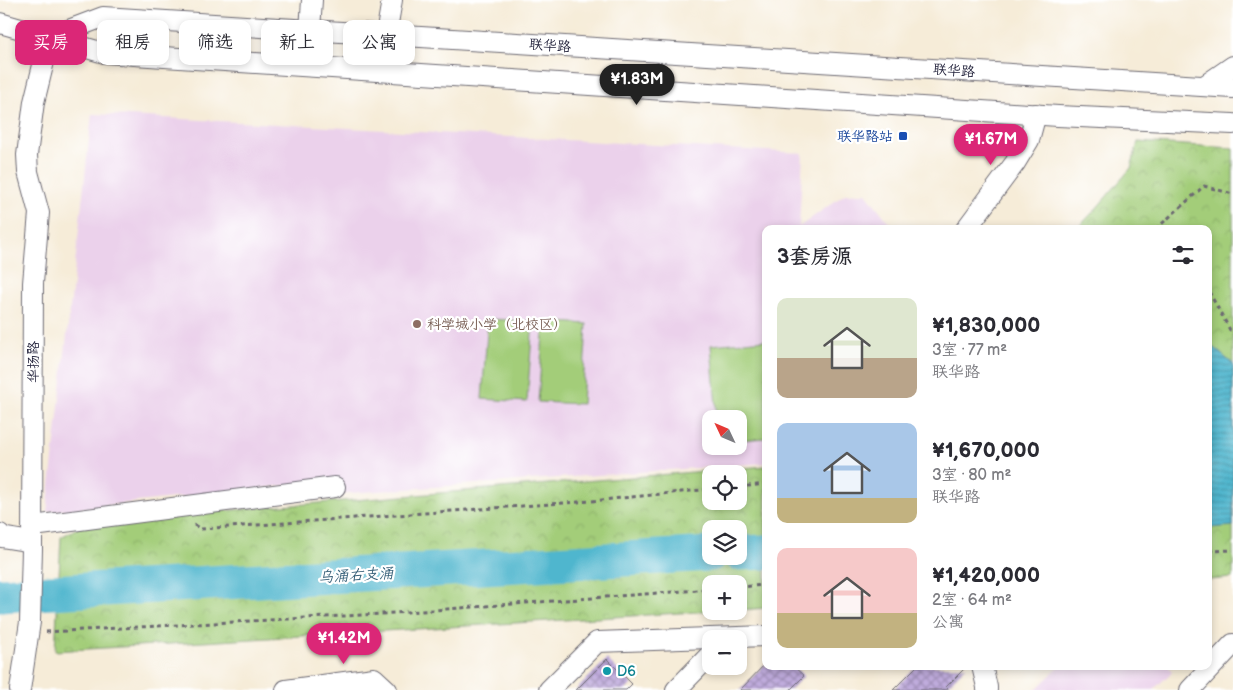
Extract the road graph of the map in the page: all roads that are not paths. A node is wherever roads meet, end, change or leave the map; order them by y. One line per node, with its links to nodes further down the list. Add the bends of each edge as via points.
1 (312, 0): 3 (street)
2 (392, 0): 4 (street)
3 (311, 20)
4 (389, 20)
5 (0, 23): 7 (street)
6 (87, 23): 8 (street, 联华路, via 103,17)
7 (15, 27)
8 (261, 27)
9 (415, 37): 13 (street, 联华路)
10 (87, 48): 15 (street, via 104,53)
11 (43, 65): 20 (street, 华扬路, via 27,155 39,213 33,283)
12 (1233, 66): 13 (street)
13 (1204, 86): 14 (street, 联华路)
14 (1233, 88)
15 (1036, 114): 16 (street); 17 (street, via 1029,140)
16 (1233, 124)
17 (969, 225)
18 (335, 487): 20 (street, via 162,509)
19 (0, 534): 20 (street, via 2,537)
20 (32, 539): 29 (street, 华扬路, via 29,628)
21 (762, 636): 22 (street)
22 (747, 637)
23 (702, 639): 32 (street, via 597,642)
24 (1232, 646): 26 (street)
25 (702, 663): 33 (street)
26 (1212, 667)
27 (983, 670): 34 (street)
28 (1209, 670): 35 (street)
29 (20, 690)
30 (286, 690): 31 (street, via 374,678)
31 (387, 690)
32 (549, 690)
33 (676, 690)
34 (987, 690)
35 (1190, 690)

